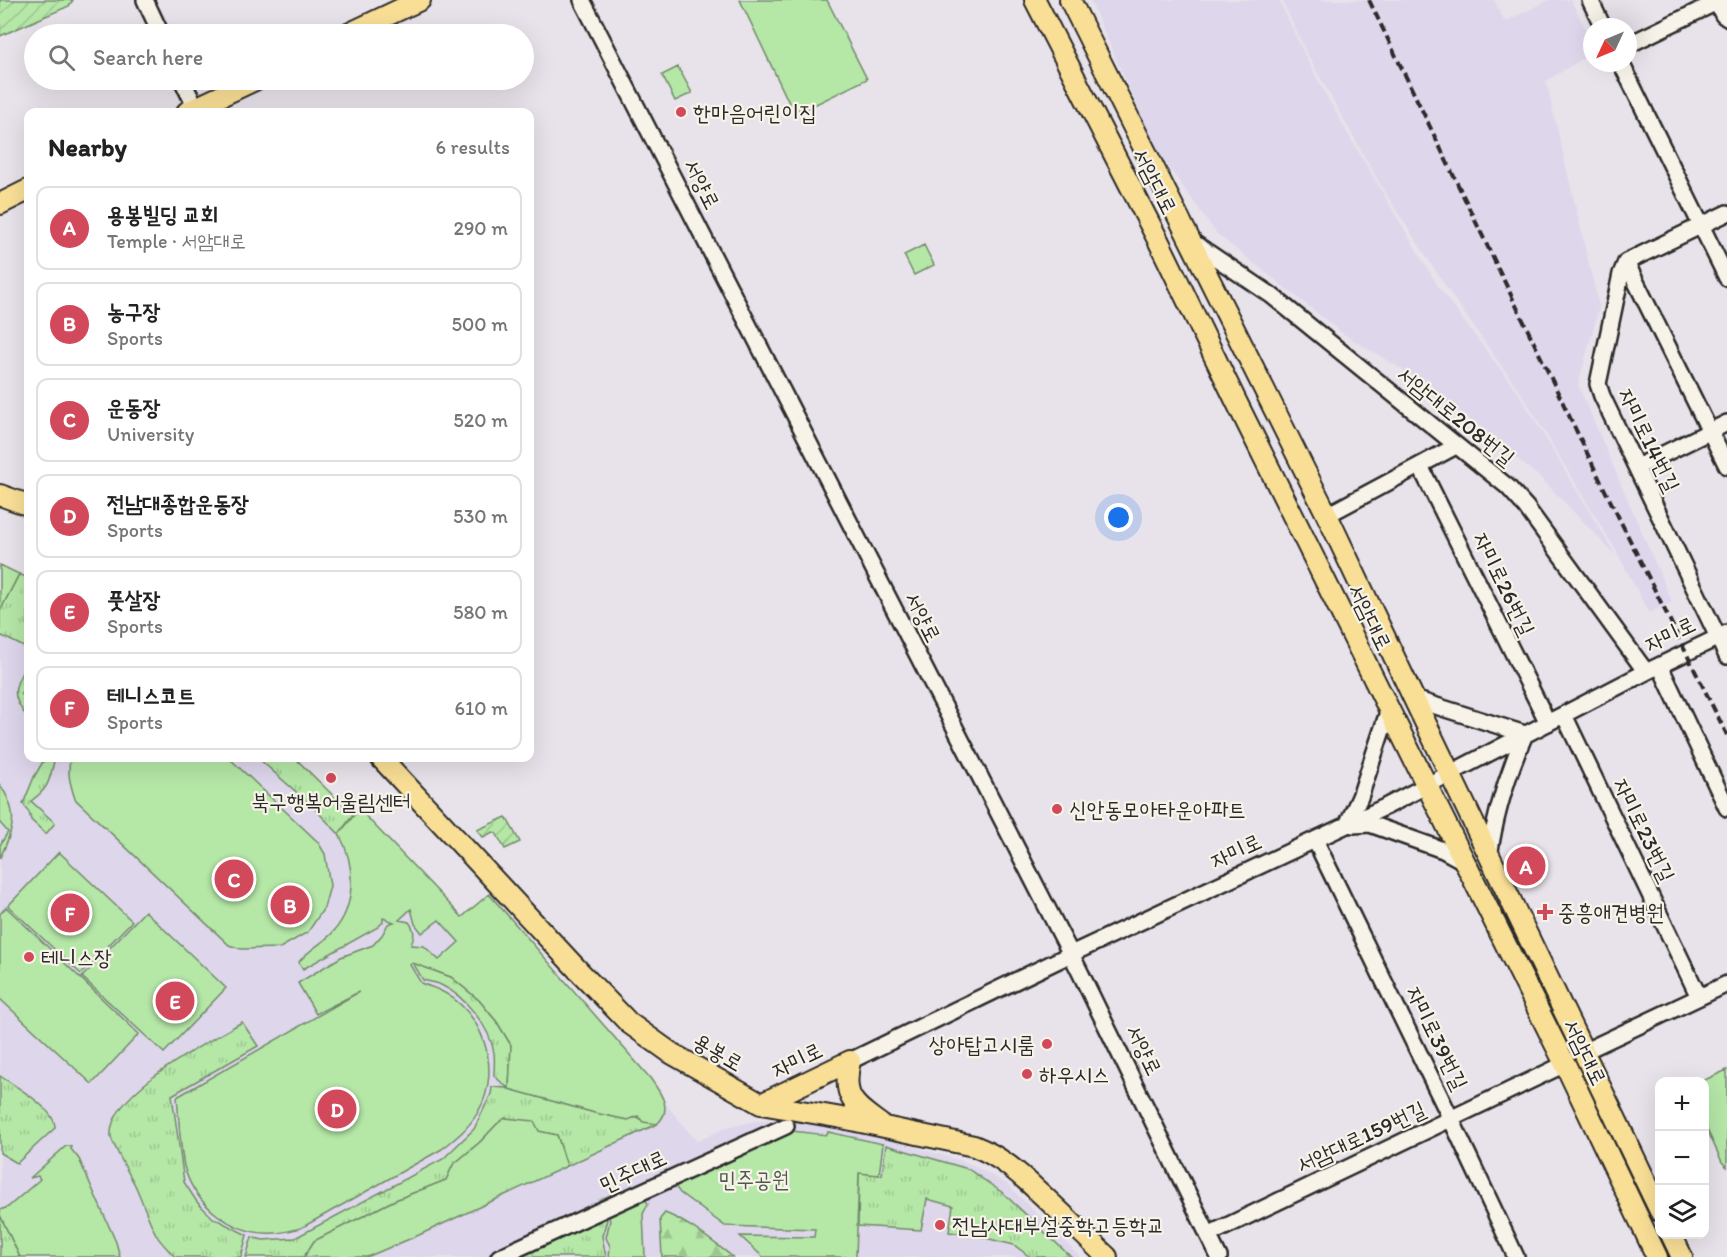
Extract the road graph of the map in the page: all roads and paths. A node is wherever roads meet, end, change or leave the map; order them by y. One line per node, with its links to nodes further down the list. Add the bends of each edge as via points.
1 (145, 0): 10 (street)
2 (420, 0): 11 (main road)
3 (582, 0): 50 (street, 서양로)
4 (1035, 0): 38 (main road, 서암대로)
5 (1070, 0): 22 (main road, 서암대로)
6 (1590, 0): 8 (street)
7 (1718, 1): 9 (street); 12 (street)
8 (1599, 18)
9 (1727, 18)
10 (156, 24)
11 (369, 24)
12 (1637, 41)
13 (1625, 72): 21 (street)
14 (185, 90): 16 (street)
15 (234, 90): 17 (main road)
16 (190, 108)
17 (195, 108)
18 (24, 192): 19 (main road)
19 (0, 204)
20 (1727, 213): 21 (street)
21 (1701, 226): 23 (street); 24 (street)
22 (1191, 240): 27 (street, 서암대로208번길, via 1271,295); 33 (main road, 서암대로)
23 (1626, 262): 26 (street); 30 (street, 자미로14번길, via 1598,384)
24 (1727, 279)
25 (1727, 423): 26 (street)
26 (1710, 431): 29 (street); 30 (street)
27 (1456, 446): 28 (street); 36 (street, 서암대로208번길, via 1508,487 1526,507)
28 (1420, 466): 33 (street); 40 (street, 자미로26번길)
29 (1727, 466)
30 (1637, 467): 34 (street, 자미로14번길)
31 (0, 495): 32 (main road)
32 (24, 504)
33 (1327, 515): 37 (main road, 서암대로)
34 (1723, 635): 35 (street, 자미로14번길); 36 (street, 자미로)
35 (1727, 656)
36 (1653, 669): 39 (street, 자미로); 45 (street, 서암대로208번길)
37 (1414, 699): 41 (street); 43 (main road, 서암대로)
38 (1389, 709): 44 (main road, 서암대로); 46 (street)
39 (1564, 715): 40 (street, 자미로); 52 (street, 자미로23번길)
40 (1548, 723): 41 (street, 자미로)
41 (1525, 734): 43 (street, 자미로); 48 (street, via 1493,826)
42 (385, 762): 56 (main road, 용봉로, via 629,1023 671,1053)
43 (1449, 774): 44 (street, 자미로); 48 (main road, 서암대로)
44 (1426, 785): 46 (street, 자미로); 49 (main road, 서암대로)
45 (1727, 808)
46 (1347, 825): 47 (street, 자미로); 49 (street, via 1370,824)
47 (1315, 840): 50 (street, 자미로); 57 (street, 자미로39번길)
48 (1490, 857): 53 (main road, 서암대로)
49 (1465, 862): 55 (main road, 서암대로)
50 (1071, 954): 54 (street, 자미로); 61 (street, 서양로)
51 (1727, 984): 52 (street)
52 (1699, 997): 53 (street)
53 (1583, 1052): 60 (main road, 서암대로)
54 (850, 1061): 56 (main road, 자미로); 59 (main road, via 848,1091 853,1102)
55 (1565, 1064): 57 (street, 서암대로159번길); 67 (main road, 서암대로)
56 (761, 1104): 59 (main road, 용봉로)
57 (1451, 1119): 61 (street, 서암대로159번길); 66 (street, 자미로39번길)
58 (786, 1126): 63 (street, 민주대로)
59 (884, 1128): 64 (main road, 용봉로, via 974,1146 997,1157)
60 (1655, 1203)
61 (1208, 1235): 65 (street, 서양로)
62 (1673, 1239): 68 (main road)
63 (499, 1257)
64 (1107, 1257)
65 (1219, 1257)
66 (1516, 1257)
67 (1657, 1257)
68 (1682, 1257)

